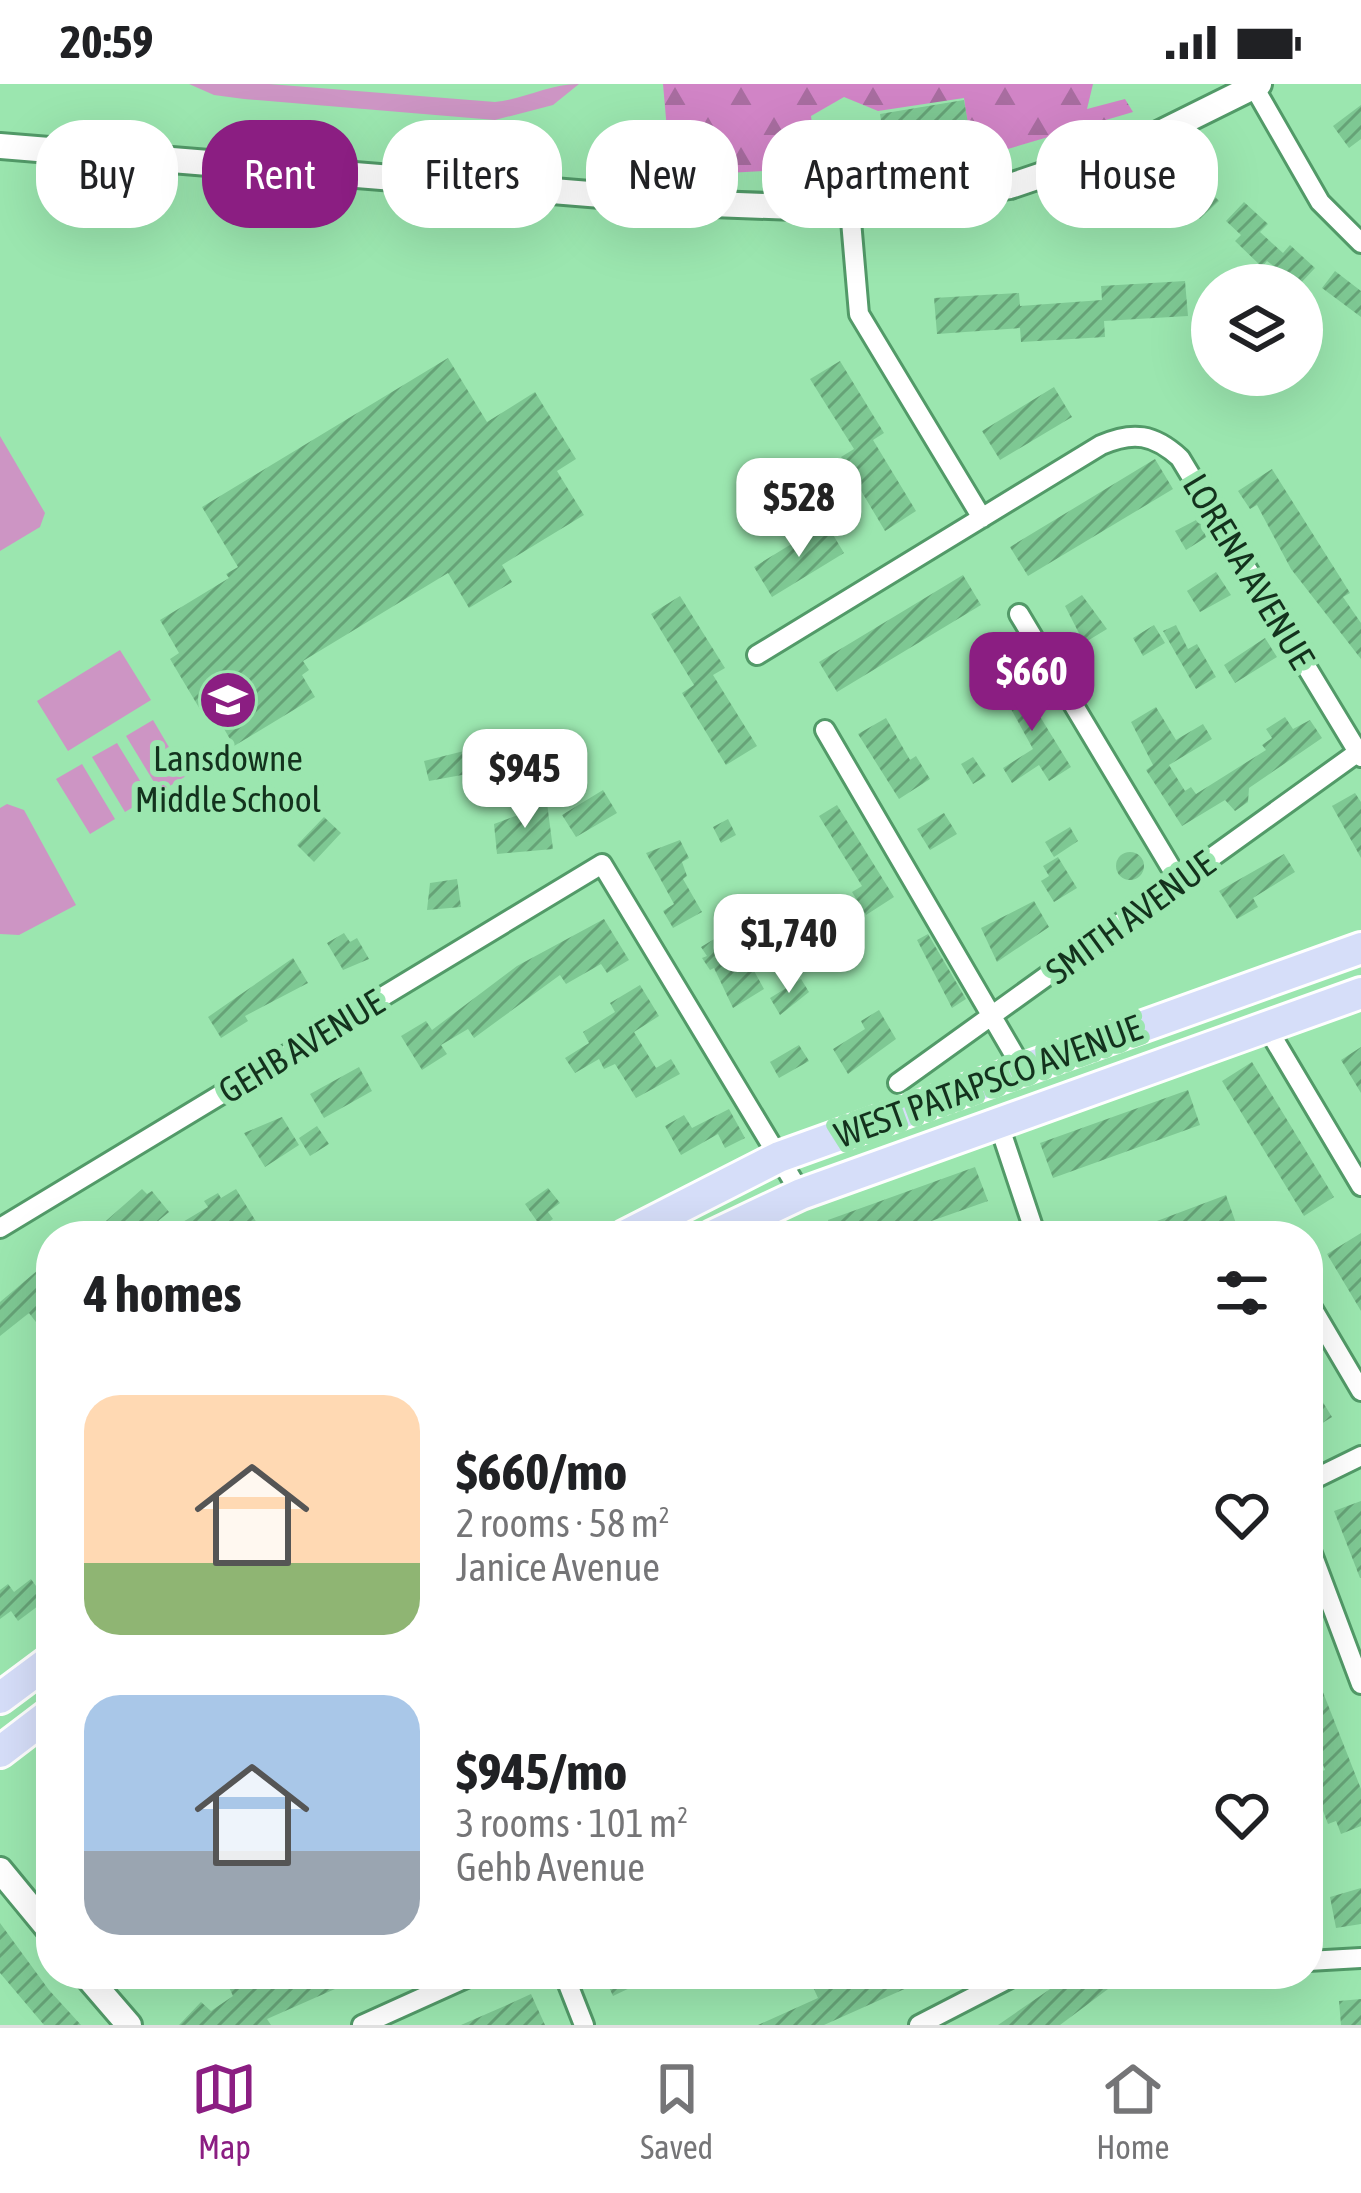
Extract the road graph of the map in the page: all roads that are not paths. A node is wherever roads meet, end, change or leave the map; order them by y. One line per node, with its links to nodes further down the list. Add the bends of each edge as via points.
1 (1256, 86): 3 (street, via 1146,140); 6 (street, via 1320,202)
2 (0, 146): 4 (street)
3 (1012, 183)
4 (762, 206)
5 (852, 228): 7 (street, via 859,314)
6 (1361, 243)
7 (982, 518): 9 (street, LORENA AVENUE); 11 (street, LORENA AVENUE, via 1120,436 1168,446)
8 (1019, 614): 12 (street)
9 (757, 655)
10 (825, 730): 15 (street)
11 (1360, 753): 12 (street, SMITH AVENUE)
12 (1179, 881): 15 (street, SMITH AVENUE)
13 (1361, 948): 17 (main road, WEST PATAPSCO AVENUE)
14 (1361, 993): 16 (main road, WEST PATAPSCO AVENUE)
15 (991, 1016): 17 (street); 18 (street, SMITH AVENUE)
16 (1266, 1026): 19 (main road, WEST PATAPSCO AVENUE); 21 (street)
17 (1022, 1068): 20 (main road, WEST PATAPSCO AVENUE)
18 (898, 1083)
19 (998, 1122): 22 (main road, WEST PATAPSCO AVENUE); 25 (street)
20 (779, 1157): 22 (street); 23 (main road, WEST PATAPSCO AVENUE); 26 (street, GEHB AVENUE, via 602,863)
21 (1361, 1186)
22 (801, 1194): 24 (main road, WEST PATAPSCO AVENUE)
23 (653, 1221)
24 (745, 1221)
25 (1031, 1221)
26 (0, 1228)
27 (1323, 1326): 28 (street)
28 (1361, 1391)
29 (1361, 1456): 30 (street)
30 (1323, 1475)
31 (1323, 1584): 33 (street)
32 (36, 1671): 34 (main road)
33 (1361, 1684)
34 (0, 1698)
35 (36, 1724): 36 (main road)
36 (0, 1752)
37 (0, 1870): 38 (street)
38 (36, 1914)
39 (1361, 1958): 40 (street)
40 (1323, 1960)
41 (99, 1989): 45 (street)
42 (442, 1989): 46 (street)
43 (570, 1989): 47 (street)
44 (989, 1989): 48 (street)
45 (129, 2025)
46 (362, 2025)
47 (584, 2025)
48 (919, 2025)

